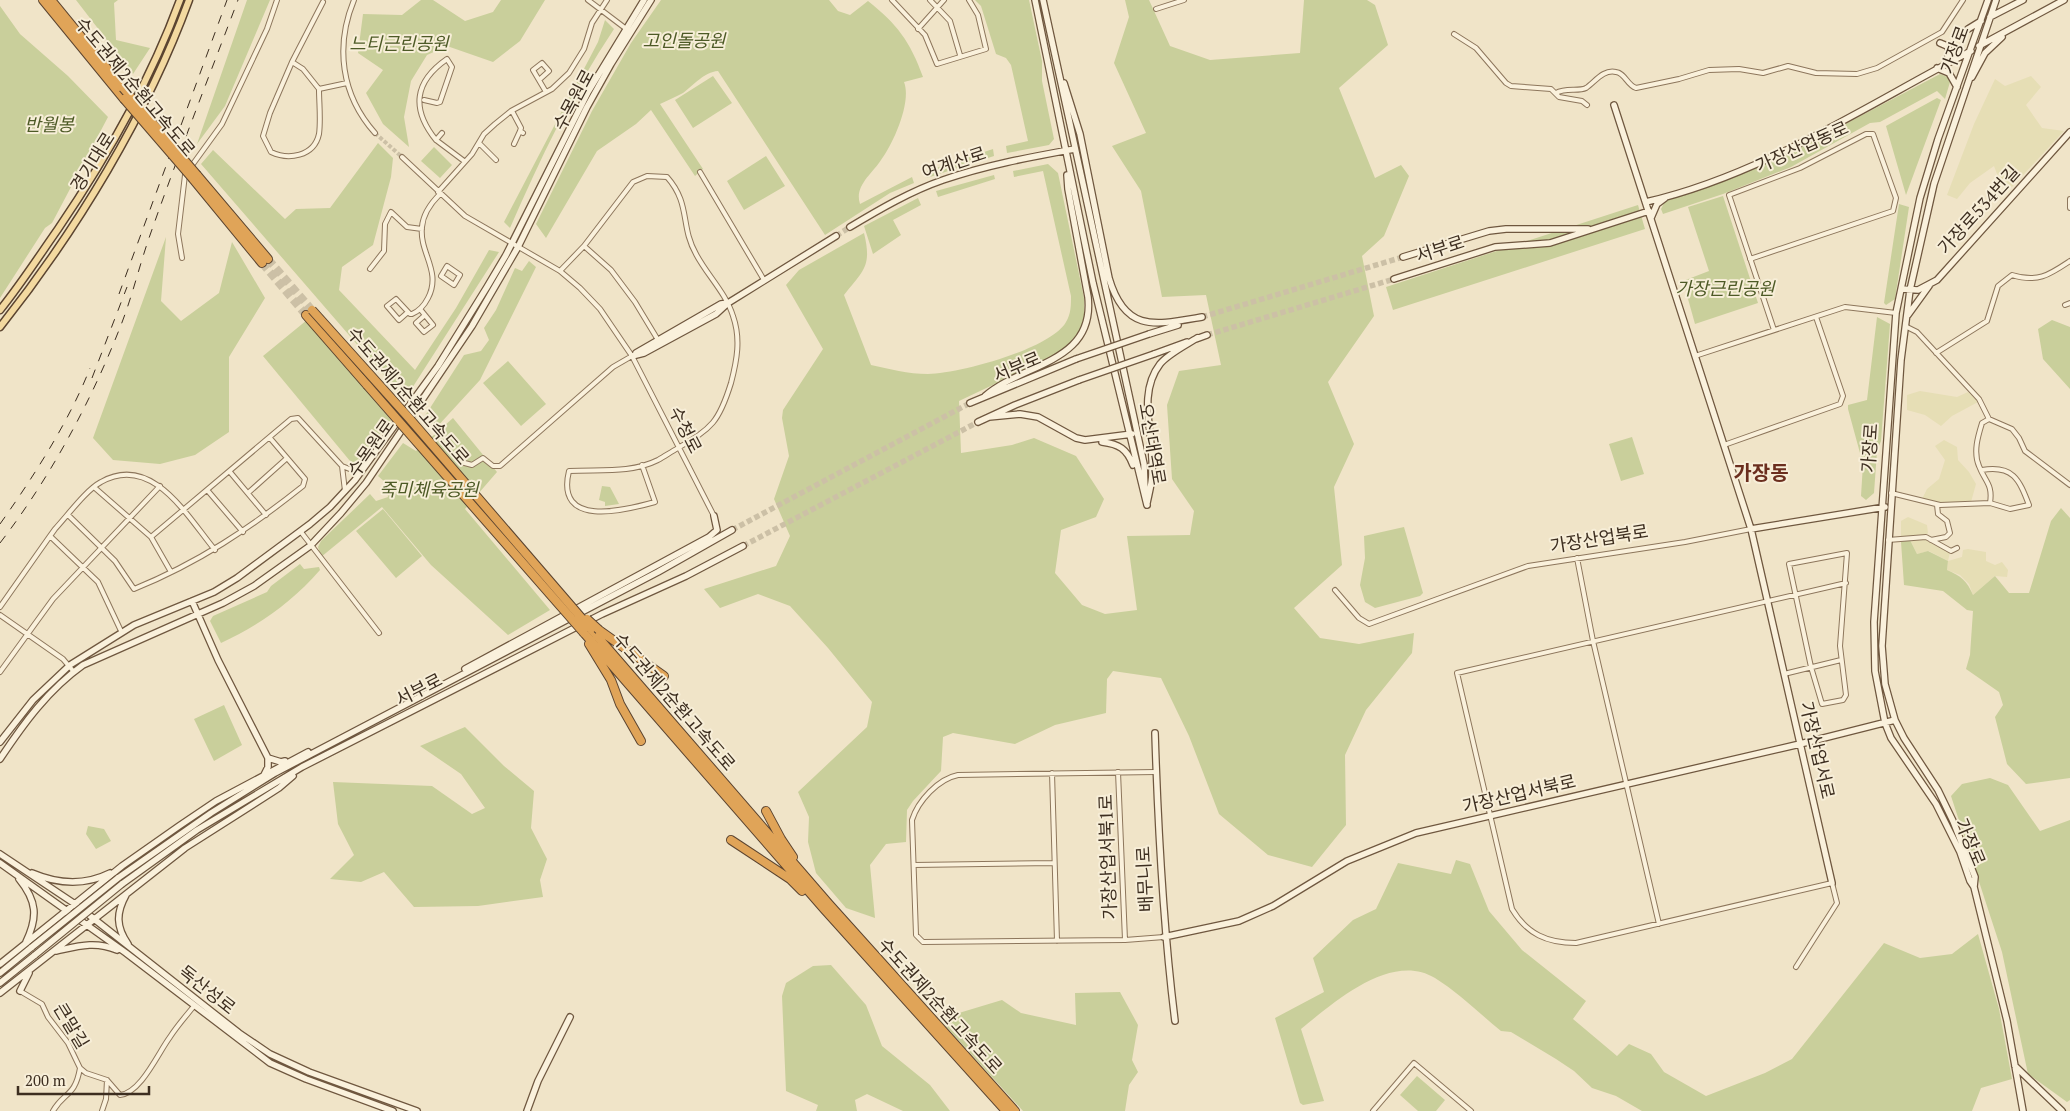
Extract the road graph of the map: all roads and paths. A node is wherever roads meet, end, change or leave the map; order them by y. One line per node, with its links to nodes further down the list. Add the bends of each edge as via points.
1 (41, 0): 68 (highway, 수도권제2순환고속도로, bridge)
2 (51, 0): 68 (highway, 수도권제2순환고속도로, bridge)
3 (180, 0): 101 (main road, 경기대로, via 122,129 67,216)
4 (189, 0): 27 (main road, 경기대로)
5 (194, 0): 27 (main road)
6 (277, 0): 84 (street, via 267,29 222,124 185,175 178,234)
7 (353, 0): 45 (street, via 344,30)
8 (588, 0): 28 (street)
9 (607, 0): 28 (street)
10 (644, 0): 32 (main road, 수목원로)
11 (651, 0): 82 (main road, 수목원로, via 587,107)
12 (892, 0): 33 (street)
13 (930, 0): 25 (street)
14 (944, 0): 25 (street)
15 (969, 0): 39 (street, via 978,15 986,49)
16 (1034, 0): 62 (main road, 오산대역로)
17 (1043, 0): 40 (main road, 오산대역로)
18 (1184, 0): 26 (street)
19 (1963, 0): 50 (street, via 1942,32 1866,72 1816,73 1788,66 1763,73 1715,69 1636,88 1621,73 1614,71 1607,72 1585,89 1567,89)
20 (1988, 0): 30 (main road, 가장로)
21 (1996, 0): 29 (main road, 가장로)
22 (2023, 0): 29 (main road)
23 (2064, 0): 31 (main road)
24 (323, 2): 41 (street)
25 (938, 8): 33 (street); 39 (street, via 950,21)
26 (1156, 8)
27 (186, 10): 108 (main road, 경기대로, via 155,82 125,140 56,249)
28 (601, 10): 32 (street); 49 (street, via 592,23 578,62 564,79)
29 (1990, 17): 30 (main road); 37 (main road, 가장로)
30 (1982, 21): 34 (main road, 가장로); 34 (main road, via 1968,29)
31 (2027, 21): 37 (main road); 48 (main road, via 1992,46)
32 (625, 28): 80 (main road, 수목원로, via 588,92)
33 (918, 29): 39 (street, via 925,35 937,64)
34 (1977, 33): 37 (main road); 38 (main road, 가장로)
35 (1454, 34): 50 (street, via 1476,48 1506,83 1517,88 1536,86 1551,89)
36 (1940, 43): 42 (main road, via 1950,52)
37 (1980, 44): 38 (main road); 48 (main road, 가장로)
38 (1971, 51): 42 (main road); 46 (main road, 가장로)
39 (960, 55)
40 (1055, 55): 61 (main road, 오산대역로); 116 (main road, 서부로, bridge, via 1080,134 1109,278 1118,301 1131,315 1153,324 1202,317 1076,359)
41 (292, 62): 47 (street); 47 (street, via 263,136 271,152 283,158 297,157 310,148 319,135)
42 (1946, 64): 43 (main road)
43 (1937, 68): 46 (main road, via 1949,72); 70 (main road, via 1746,168)
44 (539, 80): 44 (street, via 532,70 542,63 549,71); 49 (street)
45 (347, 83): 47 (street); 56 (street, via 367,124)
46 (1958, 88): 95 (main road, 가장로, via 1920,198)
47 (320, 89)
48 (1965, 90): 96 (main road, 가장로, via 1934,184)
49 (546, 92): 54 (street)
50 (1556, 94): 52 (street)
51 (424, 100): 58 (street, via 440,102 452,67 447,59 426,80 419,93 419,108 426,128)
52 (1587, 105)
53 (1614, 105): 72 (main road)
54 (512, 111): 59 (street); 60 (street, via 522,132)
55 (2070, 132): 94 (main road, 가장로534번길)
56 (375, 133)
57 (442, 133): 58 (street)
58 (436, 140): 65 (street)
59 (479, 142): 64 (street); 65 (street)
60 (514, 144)
61 (1075, 149): 62 (main road, 여계산로); 121 (main road, 오산대역로)
62 (1065, 151): 66 (main road, 오산대역로); 77 (main road, 여계산로, via 942,180 886,205)
63 (402, 157): 69 (street)
64 (496, 160)
65 (464, 161): 69 (street)
66 (1067, 163): 116 (main road, via 1068,189 1090,308 1085,328 1077,341 1062,354 1001,384); 122 (main road, 오산대역로)
67 (700, 172): 93 (street)
68 (195, 177): 86 (highway, 수도권제2순환고속도로)
69 (439, 193): 78 (street, via 427,210); 80 (street, via 465,216)
70 (1667, 197): 72 (main road); 75 (main road, via 1658,204)
71 (2070, 199): 73 (street)
72 (1646, 202): 74 (main road)
73 (2070, 208)
74 (1649, 211): 75 (main road); 76 (main road)
75 (1651, 218): 115 (main road)
76 (1608, 225): 83 (main road, 서부로, via 1584,230 1519,228 1488,231); 92 (main road, 서부로, via 1550,242 1494,247)
77 (850, 227)
78 (422, 229): 88 (street, via 407,227 391,212 386,224 384,251); 90 (street)
79 (836, 236): 93 (main road)
80 (511, 244): 82 (street, 수청로); 130 (main road, 수목원로, via 438,366)
81 (584, 246): 89 (street); 97 (street, via 633,182 647,176 667,177 682,199 689,239 696,254); 112 (street, via 611,270)
82 (518, 247): 89 (street, 수청로); 160 (main road, 수목원로, via 444,371 366,483)
83 (1403, 257)
84 (182, 258)
85 (1750, 259): 85 (street, 가장산업동로, via 1893,211 1896,198 1874,134 1866,134 1800,168 1729,195); 109 (street, 가장산업동로)
86 (265, 261)
87 (2070, 261): 113 (street, via 2045,277 2024,279 2012,275 1998,286 1987,321)
88 (370, 269)
89 (560, 271): 114 (street, 수청로, via 600,309)
90 (433, 276): 91 (street); 100 (street, via 430,292)
91 (441, 276): 91 (street, via 447,266 460,275 454,285)
92 (1394, 279)
93 (764, 280): 97 (main road)
94 (1929, 286): 96 (main road); 106 (main road, 가장로534번길)
95 (1901, 289): 96 (main road); 103 (main road, 가장로)
96 (1910, 290): 106 (main road, 가장로)
97 (728, 303): 112 (main road); 114 (main road, via 705,320 644,353); 126 (street, via 738,345 727,395 709,429)
98 (2070, 303): 99 (street)
99 (2065, 305)
100 (420, 309): 102 (street, via 412,314); 104 (street)
101 (0, 310)
102 (408, 312): 102 (street, via 396,299 387,306 399,320)
103 (1896, 313): 105 (street, via 1845,307); 146 (main road, 가장로)
104 (425, 315): 104 (street, via 433,325 424,332 416,323)
105 (1816, 316): 109 (street); 125 (street, via 1843,396 1840,404)
106 (1906, 317): 107 (main road, 가장로)
107 (1905, 326): 113 (street, via 1917,332); 141 (main road, 가장로)
108 (0, 327)
109 (1774, 330): 115 (street)
110 (1207, 335): 111 (main road)
111 (1198, 338): 118 (main road, 서부로, bridge, via 1079,380); 144 (main road, via 1161,363 1152,376 1148,407 1152,473)
112 (658, 340): 114 (main road)
113 (1936, 353): 119 (street, via 1979,398)
114 (632, 356): 126 (street, 수청로); 128 (street, via 613,367 500,466 493,466 483,458 472,465)
115 (1695, 356): 125 (main road)
116 (985, 396): 117 (main road, 서부로)
117 (970, 404)
118 (989, 417): 120 (main road, 서부로); 124 (main road, via 1020,414 1038,417 1076,438)
119 (1989, 419): 132 (street, via 1982,423 1978,436 1976,451); 135 (street, via 2012,428 2026,452)
120 (978, 422)
121 (1136, 433): 122 (main road); 144 (main road, 오산대역로, via 1144,464)
122 (1129, 435): 124 (main road); 134 (main road, 오산대역로)
123 (270, 438): 127 (street); 129 (street, via 291,419 298,418); 133 (street)
124 (1092, 441): 134 (main road, via 1118,444 1127,452)
125 (1724, 445): 152 (main road)
126 (679, 447): 131 (street); 150 (street, 수청로)
127 (286, 459): 140 (street); 149 (street, via 305,479 303,486)
128 (461, 462)
129 (342, 466): 130 (street, via 352,470); 139 (street)
130 (365, 466): 139 (main road, 수목원로)
131 (642, 466): 131 (street, via 568,471 569,497 575,506 586,511 655,502)
132 (1982, 470): 142 (street, via 1992,491); 142 (street, via 1995,468 2010,472 2021,486 2029,505 2010,509)
133 (230, 472): 138 (street); 140 (street)
134 (1141, 485): 144 (main road, 오산대역로)
135 (2070, 485)
136 (160, 486): 137 (street, via 142,476 120,474 100,482); 147 (street); 151 (street)
137 (95, 488): 148 (street); 151 (street)
138 (208, 491): 147 (street); 154 (street)
139 (345, 491): 155 (main road, 수목원로)
140 (248, 493): 149 (street)
141 (1891, 493): 143 (street); 145 (main road, 가장로)
142 (1990, 503): 143 (street)
143 (1937, 504): 159 (street, via 1938,514 1947,522 1950,533)
144 (1147, 505)
145 (1890, 507): 146 (main road, 가장산업북로); 158 (main road, 가장로)
146 (1881, 508): 152 (main road, 가장산업북로); 190 (main road, 가장로, via 1874,622 1875,671)
147 (183, 511): 157 (street); 164 (street)
148 (68, 515): 156 (street); 162 (street)
149 (266, 516): 154 (street)
150 (714, 516): 188 (main road, via 716,530 709,537 466,668)
151 (129, 517): 157 (street); 162 (street)
152 (1751, 529): 165 (street, 가장산업북로); 172 (main road, 가장산업서로)
153 (732, 530): 188 (main road, 서부로)
154 (243, 532): 164 (street)
155 (301, 532): 160 (street); 171 (main road, 수목원로, via 237,578)
156 (50, 536): 166 (street); 173 (street)
157 (150, 537): 167 (street)
158 (1888, 540): 159 (street, via 1926,537); 189 (main road, 가장로, via 1883,669)
159 (1931, 540): 163 (street, via 1951,551)
160 (310, 546): 174 (main road, 수목원로, via 254,586); 178 (street)
161 (743, 546): 201 (main road, 서부로, via 602,614)
162 (101, 548): 166 (street); 167 (street, via 134,589)
163 (1957, 548)
164 (215, 550): 167 (street)
165 (1577, 558): 169 (street, 가장산업북로, via 1528,566 1369,624 1359,618); 180 (street)
166 (82, 567): 177 (street, via 98,582); 179 (street)
167 (171, 572)
168 (1846, 582): 170 (street); 170 (street, via 1847,553 1789,564); 181 (street)
169 (1335, 590)
170 (1796, 594): 172 (street); 183 (street)
171 (192, 601): 174 (main road); 177 (main road, 수목원로)
172 (1768, 601): 180 (street); 186 (main road, 가장산업서로)
173 (0, 607)
174 (197, 614): 185 (main road, 수목원로); 198 (main road)
175 (0, 615): 179 (street)
176 (591, 631): 176 (highway, 수도권제2순환고속도로, bridge, via 409,418 309,313 400,420); 187 (highway); 195 (highway, via 627,718); 229 (highway, 수도권제2순환고속도로)
177 (121, 632): 182 (main road, 수목원로)
178 (380, 633)
179 (26, 634): 182 (street); 184 (street)
180 (1593, 642): 206 (street); 208 (street, via 1458,673)
181 (1841, 660): 183 (street); 183 (street, via 1846,694 1843,700 1822,704)
182 (70, 665): 185 (street); 191 (main road, 수목원로, via 33,700)
183 (1811, 667): 186 (street)
184 (0, 672)
185 (74, 672): 200 (main road, 수목원로, via 34,710)
186 (1784, 674): 197 (main road, 가장산업서로)
187 (664, 676)
188 (439, 687): 194 (main road, 서부로)
189 (1895, 720): 190 (main road, 가장산업서북로); 218 (main road, 가장로, via 1953,821 1975,877)
190 (1885, 723): 197 (main road, 가장산업서북로); 218 (main road, 가장로, via 1891,738 1936,804)
191 (8, 732): 193 (street); 196 (main road, 수목원로)
192 (1155, 733): 203 (main road, 배무니로)
193 (0, 736)
194 (337, 740): 199 (main road); 236 (main road, 서부로, bridge, via 275,773 211,813 118,878)
195 (641, 741)
196 (0, 742)
197 (1800, 744): 206 (main road, 가장산업서북로); 217 (main road, 가장산업서로)
198 (268, 758): 199 (main road, via 281,762); 205 (main road, via 268,767)
199 (294, 758): 205 (main road)
200 (0, 759)
201 (302, 768): 219 (main road, via 279,788 185,848); 237 (main road, 서부로, bridge, via 197,830 122,884)
202 (1118, 772): 203 (street, 가장산업서북1로); 204 (street, 가장산업서북1로); 226 (street, 가장산업서북1로)
203 (1156, 772): 225 (main road, 배무니로)
204 (1052, 774): 212 (street); 213 (street, 가장산업서북1로, via 958,775 942,781 916,810 912,820)
205 (262, 776): 215 (main road, via 216,801)
206 (1626, 784): 208 (main road, 가장산업서북로); 223 (street)
207 (766, 811): 229 (highway, via 789,852 853,928)
208 (1490, 816): 223 (street, via 1512,909 1533,934 1560,943 1576,943); 225 (main road, 가장산업서북로, via 1416,833 1380,846 1273,906 1239,921)
209 (731, 840): 229 (highway, via 790,879)
210 (0, 854): 214 (main road, 독산성로)
211 (0, 863): 216 (main road, 독산성로)
212 (1054, 863): 213 (street); 227 (street)
213 (914, 865): 227 (street, 가장산업서북1로, via 916,934 919,940)
214 (17, 866): 215 (main road, via 50,880 69,883 100,878); 220 (main road, 독산성로)
215 (122, 866): 220 (main road)
216 (13, 872): 221 (main road, 독산성로); 228 (main road, via 31,897 35,914 34,926)
217 (1832, 883): 223 (street); 234 (street, 가장산업서로, via 1837,903)
218 (1974, 887): 243 (main road, 가장로)
219 (128, 891): 222 (main road); 230 (main road, via 117,918 124,938)
220 (75, 904): 221 (main road); 222 (main road, 독산성로)
221 (67, 911): 224 (main road, 독산성로); 228 (main road)
222 (94, 920): 224 (main road); 230 (main road, 독산성로)
223 (1659, 924)
224 (87, 925): 231 (main road); 232 (main road, 독산성로)
225 (1164, 937): 226 (street, 가장산업서북1로); 242 (main road, 배무니로)
226 (1125, 940): 227 (street, 가장산업서북1로)
227 (1056, 941)
228 (25, 943): 233 (main road)
229 (861, 946): 251 (highway, 수도권제2순환고속도로); 252 (highway, 수도권제2순환고속도로)
230 (134, 951): 249 (main road, 독산성로, via 270,1054 309,1072)
231 (54, 952): 232 (main road, via 87,943 104,945); 235 (main road)
232 (126, 954): 240 (main road, 독산성로)
233 (0, 964)
234 (1796, 967)
235 (32, 969): 238 (main road); 239 (main road)
236 (0, 973)
237 (0, 983)
238 (20, 991): 244 (street, 큰말길, via 42,1004)
239 (0, 993)
240 (194, 1006): 245 (street, 큰말길, via 168,1039 158,1059 130,1092 120,1095); 248 (main road, 독산성로, via 270,1063 306,1080)
241 (570, 1017): 250 (main road)
242 (1175, 1021)
243 (2015, 1066): 255 (main road, 가장로); 256 (main road)
244 (80, 1068): 245 (street, 큰말길); 246 (street, via 72,1092)
245 (107, 1080): 247 (street)
246 (53, 1110)
247 (102, 1111)
248 (393, 1111)
249 (417, 1111)
250 (527, 1111)
251 (1006, 1111)
252 (1015, 1111)
253 (1373, 1111): 254 (street, via 1414,1063)
254 (1471, 1111)
255 (2023, 1111)
256 (2062, 1111)

